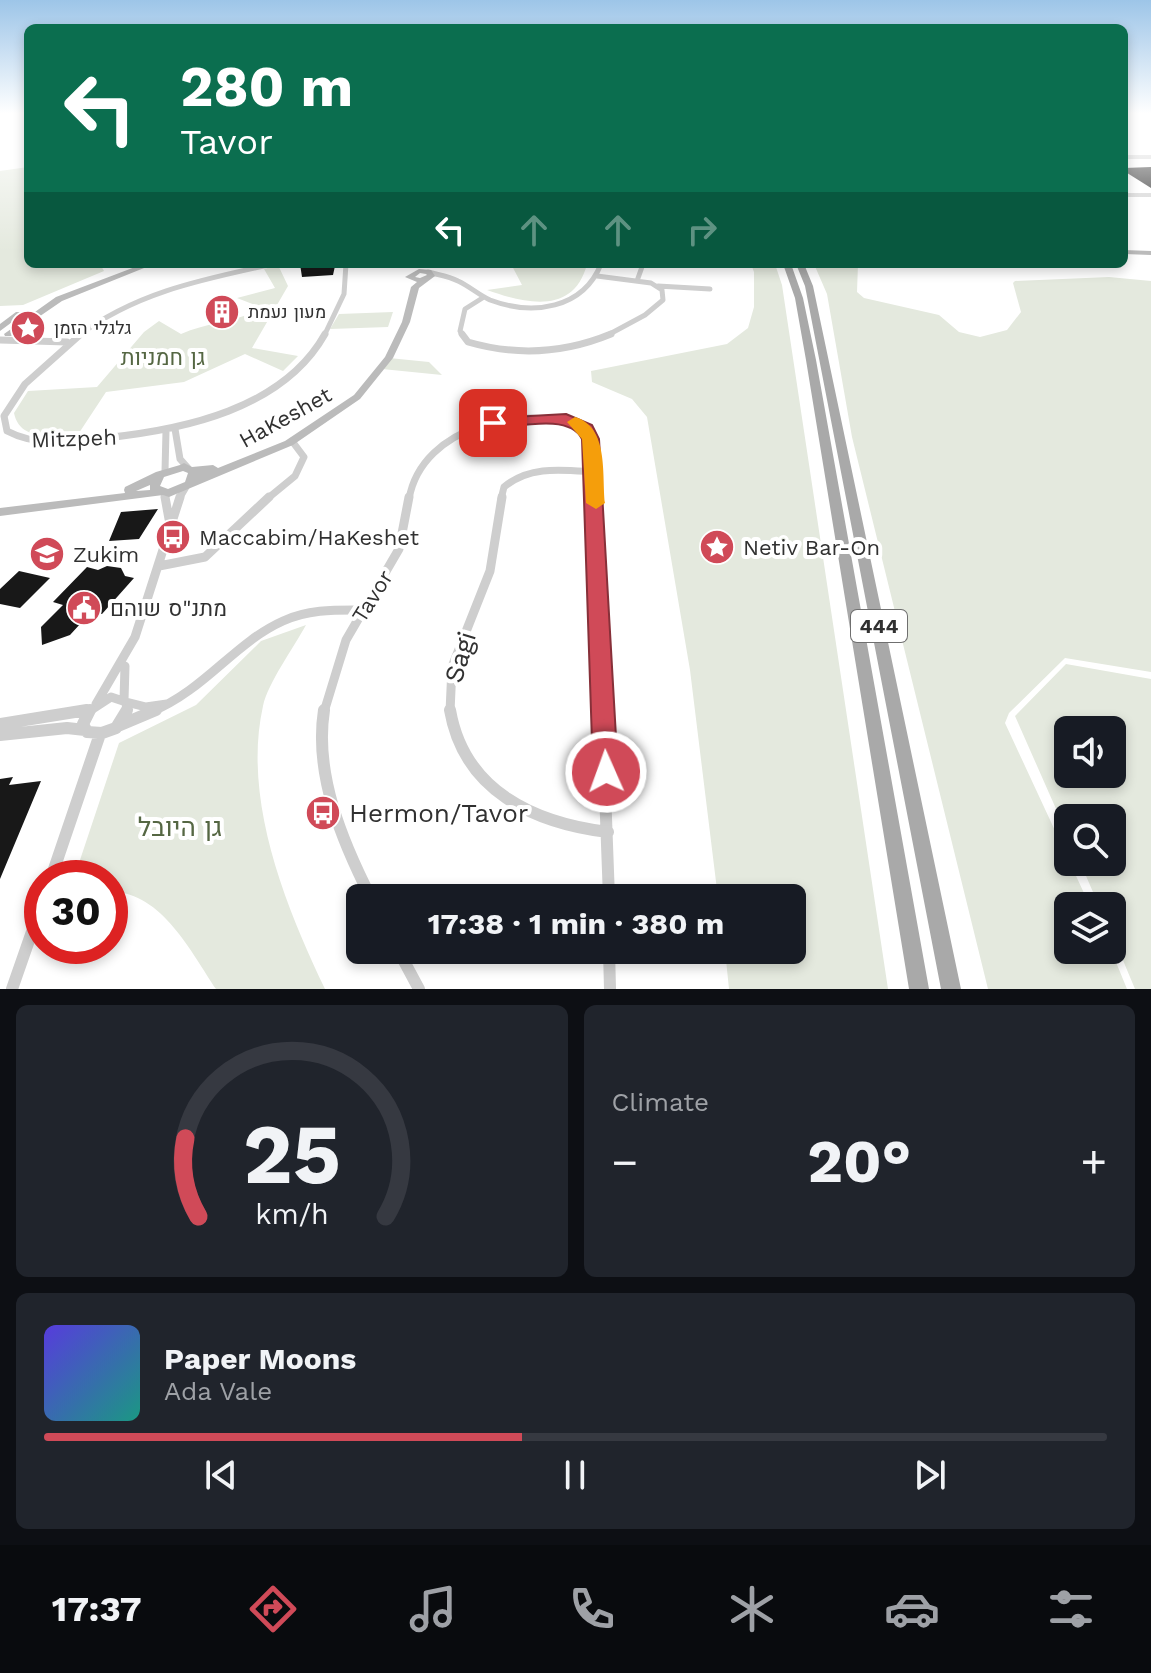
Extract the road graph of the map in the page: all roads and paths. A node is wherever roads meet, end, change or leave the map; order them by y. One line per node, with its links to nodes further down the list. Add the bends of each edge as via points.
1 (1128, 195): 2 (street)
2 (1151, 195)
3 (1128, 254): 4 (street)
4 (1151, 255)
5 (123, 268): 20 (street, via 50,296)
6 (140, 268): 20 (street, via 59,299)
7 (256, 268): 21 (street, Mitzpeh, via 143,296 104,314)
8 (346, 268): 22 (street, Mitzpeh, via 328,330 293,373 239,406)
9 (600, 268): 15 (street)
10 (642, 268): 16 (street)
11 (788, 268): 53 (main road, 444, via 811,360)
12 (801, 268): 54 (main road, 444, via 813,303)
13 (411, 272): 14 (street); 24 (street, HaKeshet, via 406,305 392,340 378,366 351,395 266,449 210,470)
14 (425, 273): 19 (street, via 451,278); 23 (street, HaKeshet, via 415,287 403,331 378,374 336,414)
15 (597, 276): 16 (street); 19 (street, via 581,296 558,305 519,306)
16 (637, 281): 17 (street)
17 (658, 286): 18 (street); 19 (street, via 663,300 635,324 597,340 543,349 487,348 462,337 461,316)
18 (710, 289)
19 (484, 297)
20 (3, 335): 21 (street)
21 (69, 340): 22 (street, Mitzpeh, via 7,407 7,431 26,441 52,443)
22 (171, 430): 24 (street, via 180,459); 26 (street)
23 (292, 441): 27 (street, HaKeshet); 32 (street, via 304,457 295,476 201,560)
24 (190, 469): 26 (street, HaKeshet); 27 (street, via 194,476)
25 (595, 472): 33 (street, Tavor, via 586,429 566,419 515,419 470,430 437,447 417,472 395,559); 43 (street); 43 (street, Sagi, via 520,474 504,487 491,568 449,683 455,731 484,780 531,815)
26 (161, 474): 28 (street, via 153,486); 29 (street, via 126,491)
27 (187, 486): 28 (street, HaKeshet); 31 (street)
28 (162, 493): 30 (street); 31 (street)
29 (0, 506)
30 (0, 512)
31 (169, 519): 32 (street)
32 (159, 566): 34 (street)
33 (363, 610): 36 (street, via 316,610 276,623); 45 (street, Tavor, via 342,647 325,698 321,741 349,857)
34 (128, 653): 35 (street); 37 (street)
35 (125, 701): 36 (street, via 146,707); 37 (street, via 111,697); 39 (street, via 126,715)
36 (175, 701): 39 (street)
37 (93, 706): 38 (street, via 60,717); 40 (street, via 83,721)
38 (0, 724)
39 (118, 726): 41 (street)
40 (85, 730): 41 (street); 42 (street)
41 (100, 734): 44 (street)
42 (0, 735)
43 (608, 832): 46 (street)
44 (57, 860)
45 (363, 884)
46 (609, 884)
47 (24, 955): 50 (street)
48 (406, 964): 51 (street)
49 (609, 964): 52 (street)
50 (12, 989)
51 (419, 989)
52 (610, 989)
53 (919, 989)
54 (951, 989)

